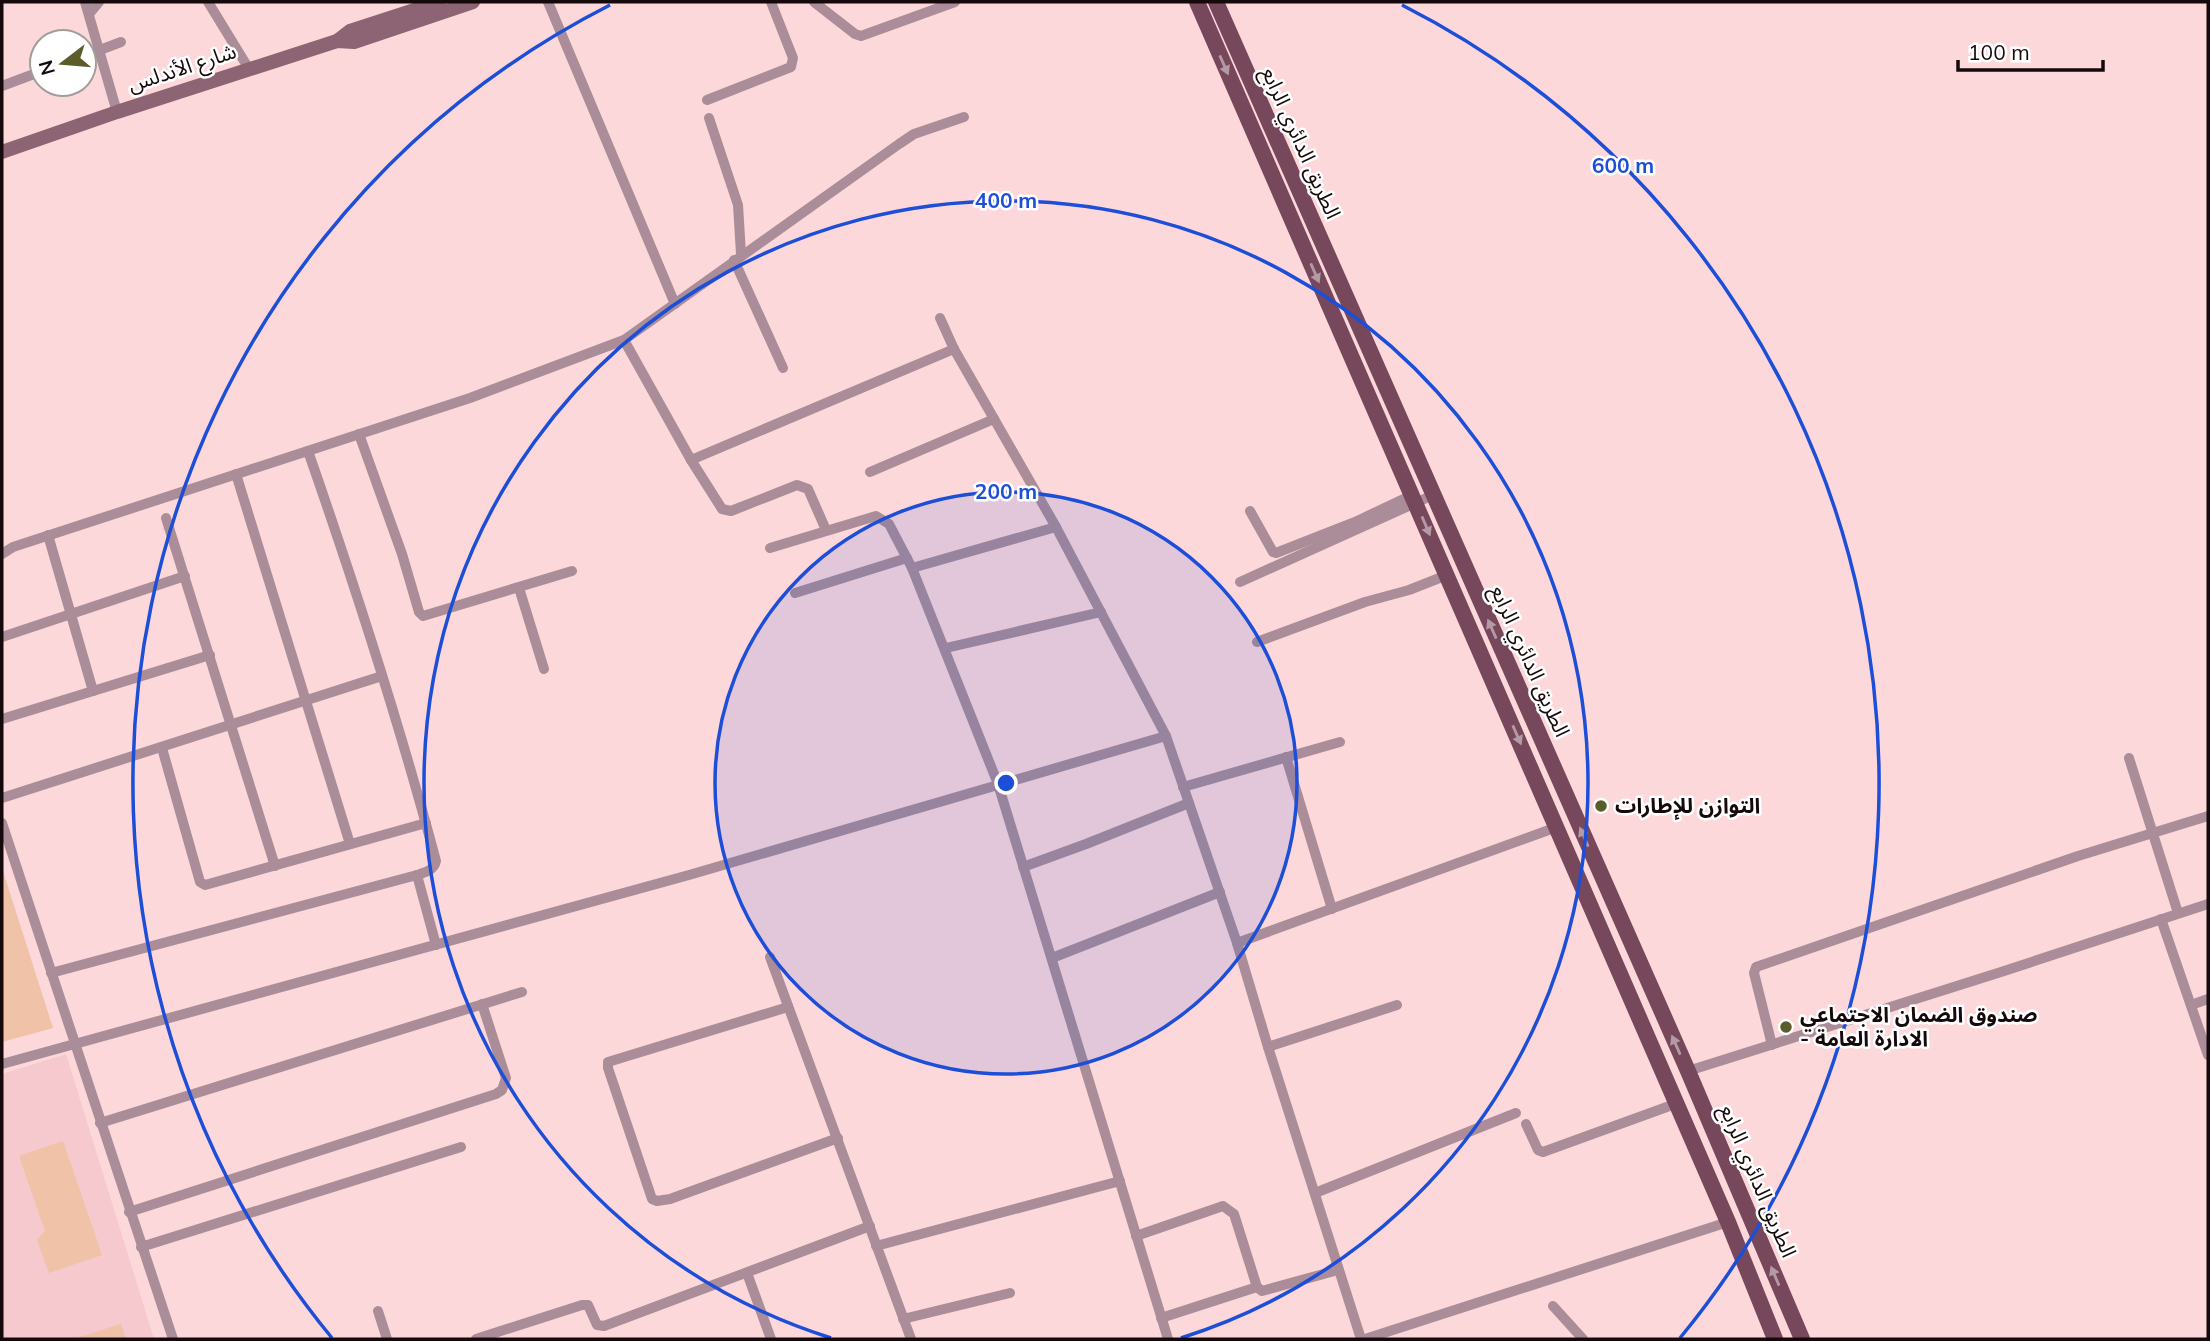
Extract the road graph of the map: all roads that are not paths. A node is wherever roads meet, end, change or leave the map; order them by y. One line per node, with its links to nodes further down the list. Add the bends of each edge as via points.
1 (85, 2): 13 (street)
2 (99, 2): 13 (street)
3 (208, 2): 17 (street)
4 (439, 2): 12 (main road, شارع الأندلس)
5 (473, 2): 14 (main road, شارع الأندلس, via 354,42)
6 (548, 2): 26 (street)
7 (771, 2): 20 (street, via 793,58 791,67)
8 (814, 2): 11 (street, via 862,36)
9 (1197, 2): 38 (main road, الطريق الدائري الرابع, one-way to 38)
10 (1216, 2): 37 (main road, الطريق الدائري الرابع)
11 (948, 3)
12 (408, 6): 14 (main road, شارع الأندلس)
13 (89, 14): 16 (street)
14 (337, 41): 17 (main road, شارع الأندلس)
15 (121, 42): 16 (street)
16 (100, 51): 21 (street)
17 (249, 69): 21 (main road, شارع الأندلس)
18 (28, 76): 19 (street)
19 (2, 86)
20 (707, 100)
21 (117, 111): 24 (main road, شارع الأندلس)
22 (964, 117): 25 (street, via 906,139)
23 (709, 118): 25 (street, via 738,205)
24 (2, 152)
25 (738, 257): 26 (street); 30 (street)
26 (675, 304): 28 (street)
27 (940, 318): 29 (street)
28 (624, 340): 32 (street); 34 (street)
29 (954, 349): 31 (street); 34 (street)
30 (783, 368)
31 (994, 419): 35 (street); 41 (street)
32 (359, 434): 33 (street); 51 (street, via 419,612 427,616)
33 (309, 451): 36 (street); 60 (street)
34 (691, 460): 42 (street, via 722,509 731,511 803,486)
35 (870, 472)
36 (236, 474): 43 (street); 62 (street)
37 (1433, 495): 38 (street); 70 (main road, الطريق الدائري الرابع, one-way to 37)
38 (1414, 498): 39 (street, via 1276,553); 48 (main road, الطريق الدائري الرابع, one-way to 48); 50 (street, via 1313,551)
39 (1250, 511)
40 (166, 518): 49 (street)
41 (1056, 527): 46 (street); 53 (street)
42 (826, 530): 44 (street); 46 (street, via 876,516 890,524)
43 (48, 535): 45 (street); 54 (street)
44 (770, 548)
45 (2, 554)
46 (910, 563): 52 (street); 57 (street)
47 (572, 571): 51 (street)
48 (1447, 575): 56 (street); 71 (main road, الطريق الدائري الرابع, one-way to 71)
49 (184, 576): 54 (street); 58 (street)
50 (1240, 582)
51 (519, 588): 59 (street)
52 (795, 593)
53 (1101, 612): 57 (street); 65 (street)
54 (71, 614): 55 (street); 61 (street)
55 (2, 637)
56 (1257, 642)
57 (946, 648): 72 (street)
58 (210, 655): 61 (street); 64 (street)
59 (544, 669)
60 (382, 676): 62 (street); 78 (street)
61 (93, 691): 63 (street)
62 (307, 701): 64 (street); 81 (street)
63 (2, 719)
64 (232, 725): 67 (street); 82 (street)
65 (1166, 736): 72 (street); 73 (street)
66 (1340, 742): 68 (street)
67 (162, 748): 74 (street); 82 (street, via 202,884)
68 (1286, 757): 73 (street); 87 (street)
69 (2129, 758): 80 (street)
70 (1551, 762): 71 (main road, via 1538,759); 106 (main road, الطريق الدائري الرابع, one-way to 70)
71 (1531, 767): 79 (main road, الطريق الدائري الرابع)
72 (998, 784): 83 (street); 91 (street)
73 (1183, 787): 75 (street)
74 (2, 798)
75 (1189, 803): 83 (street); 85 (street)
76 (2208, 816): 80 (street)
77 (2, 823): 94 (street)
78 (426, 823): 81 (street); 84 (street, via 436,861 432,869)
79 (1557, 827): 87 (street); 107 (main road, الطريق الدائري الرابع)
80 (2152, 833): 88 (street); 102 (street, via 1756,967)
81 (350, 844): 82 (street)
82 (275, 866)
83 (1023, 867): 93 (street)
84 (417, 875): 91 (street); 94 (street)
85 (1220, 892): 90 (street); 93 (street)
86 (2208, 904): 88 (street)
87 (1332, 909): 90 (street)
88 (2178, 914): 89 (street)
89 (2161, 919): 99 (street); 102 (street)
90 (1237, 943): 103 (street)
91 (436, 945): 101 (street)
92 (771, 957): 100 (street)
93 (1052, 958): 113 (street)
94 (51, 973): 101 (street)
95 (522, 992): 97 (street)
96 (2208, 999): 99 (street)
97 (482, 1004): 109 (street); 115 (street, via 506,1078 496,1094)
98 (1397, 1005): 103 (street)
99 (2191, 1005): 104 (street)
100 (788, 1007): 111 (street); 111 (street, via 608,1062 652,1199 670,1199)
101 (74, 1044): 105 (street); 109 (street)
102 (1772, 1045): 106 (street)
103 (1268, 1047): 114 (street)
104 (2208, 1055)
105 (2, 1064)
106 (1688, 1071): 138 (main road, الطريق الدائري الرابع, one-way to 106)
107 (1675, 1104): 110 (street, via 1543,1152); 116 (main road, الطريق الدائري الرابع)
108 (1516, 1113): 114 (street)
109 (100, 1123): 115 (street)
110 (1526, 1124)
111 (838, 1138): 117 (street)
112 (461, 1147): 120 (street)
113 (1120, 1181): 118 (street); 119 (street)
114 (1315, 1193): 121 (street)
115 (129, 1212): 120 (street)
116 (1728, 1222): 135 (street); 137 (main road, الطريق الدائري الرابع)
117 (870, 1226): 119 (street); 122 (street)
118 (1136, 1236): 123 (street, via 1223,1206 1234,1214); 127 (street)
119 (876, 1246): 128 (street)
120 (141, 1247): 129 (street)
121 (1338, 1269): 123 (street, via 1267,1291); 135 (street)
122 (747, 1273): 131 (street, via 604,1326 597,1325 588,1306 582,1304); 132 (street)
123 (1257, 1287): 127 (street)
124 (1010, 1293): 128 (street)
125 (1553, 1306): 136 (street)
126 (378, 1311): 130 (street)
127 (1161, 1318): 134 (street)
128 (903, 1320): 133 (street)
129 (173, 1339)
130 (387, 1339)
131 (476, 1339)
132 (771, 1339)
133 (911, 1339)
134 (1168, 1339)
135 (1363, 1339)
136 (1583, 1339)
137 (1775, 1339)
138 (1802, 1339)

